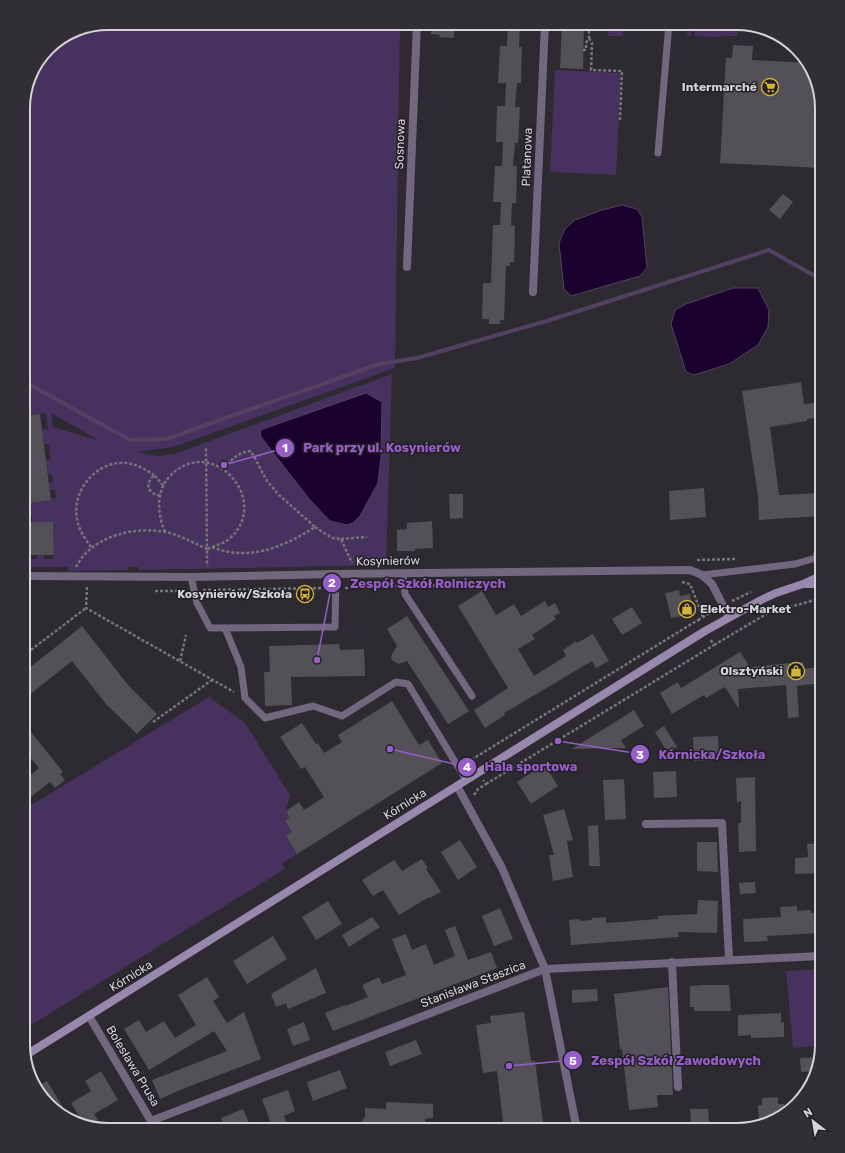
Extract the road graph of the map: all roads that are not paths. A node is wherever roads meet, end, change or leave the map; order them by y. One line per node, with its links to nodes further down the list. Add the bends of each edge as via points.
1 (417, 30): 5 (street, Sosnowa)
2 (545, 30): 6 (street, Platanowa)
3 (669, 30): 4 (lane)
4 (658, 153)
5 (407, 267)
6 (533, 292)
7 (815, 558): 10 (lane, via 795,564)
8 (403, 573): 9 (street, Kosynierów); 10 (street, Kosynierów, via 690,570); 18 (lane, via 405,594)
9 (336, 574): 12 (street, Kosynierów); 17 (lane, via 335,627)
10 (702, 574): 16 (street, via 712,584)
11 (30, 576): 12 (street, Kosynierów)
12 (191, 577): 17 (lane, via 197,603 210,628)
13 (815, 578): 14 (street, Kórnicka)
14 (803, 584): 15 (street, Kórnicka); 16 (street, Kórnicka, via 776,593)
15 (815, 584)
16 (729, 617): 19 (street, Kórnicka)
17 (225, 628): 19 (lane, via 241,667 245,698 265,718 313,706 342,716 396,682 408,684)
18 (472, 696)
19 (466, 780): 20 (street, Kórnicka)
20 (457, 786): 25 (street, via 502,868); 26 (street, Kórnicka)
21 (646, 824): 23 (street, via 722,822)
22 (815, 956): 23 (street, Stanisława Staszica)
23 (730, 959): 24 (street, Stanisława Staszica)
24 (672, 962): 25 (street, Stanisława Staszica); 28 (street)
25 (546, 969): 29 (street, Stanisława Staszica); 31 (street)
26 (89, 1016): 27 (street, Kórnicka); 29 (street, Bolesława Prusa)
27 (31, 1052)
28 (678, 1087)
29 (151, 1120): 30 (street, Bolesława Prusa)
30 (151, 1123)
31 (576, 1123)

